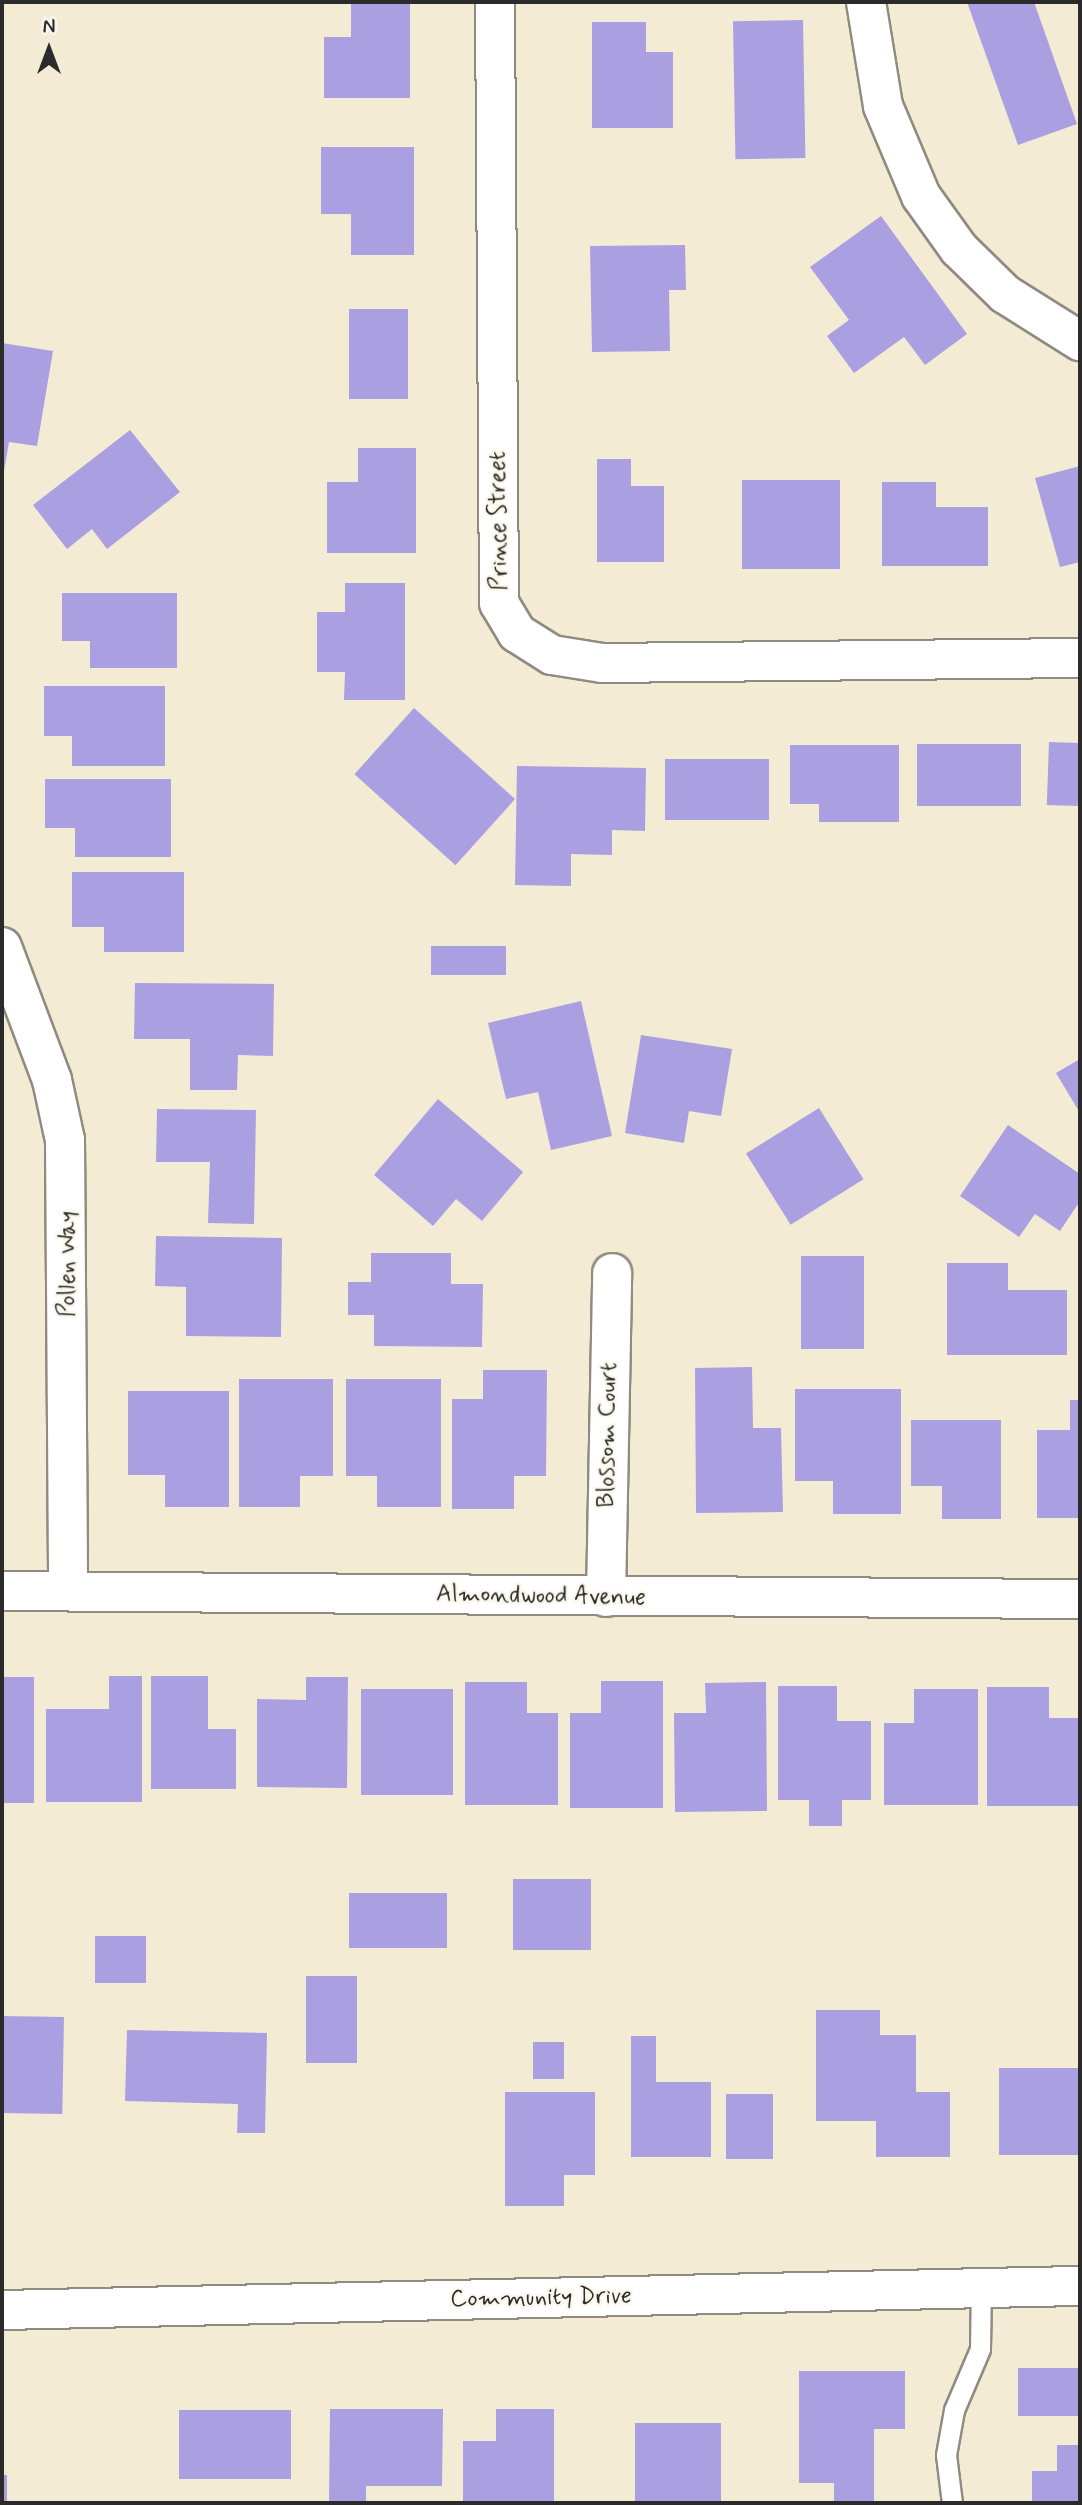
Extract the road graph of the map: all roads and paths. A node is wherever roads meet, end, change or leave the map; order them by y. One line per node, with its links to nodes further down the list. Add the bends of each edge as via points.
1 (495, 2): 4 (street, Prince Street, via 499,603 517,633 552,655 602,663)
2 (866, 2): 3 (street, via 883,106 921,196 959,249 1005,294)
3 (1080, 341)
4 (1080, 659)
5 (2, 947): 8 (street, Pollen Way, via 52,1080 65,1140)
6 (612, 1273): 9 (street, Blossom Court)
7 (2, 1591): 8 (street, Almondwood Avenue)
8 (68, 1591): 9 (street, Almondwood Avenue)
9 (606, 1597): 10 (street, Almondwood Avenue)
10 (1080, 1599)
11 (1080, 2286): 12 (street, Community Drive)
12 (981, 2288): 13 (street, Community Drive); 14 (lane, via 979,2349 954,2410 946,2455)
13 (2, 2309)
14 (952, 2503)

